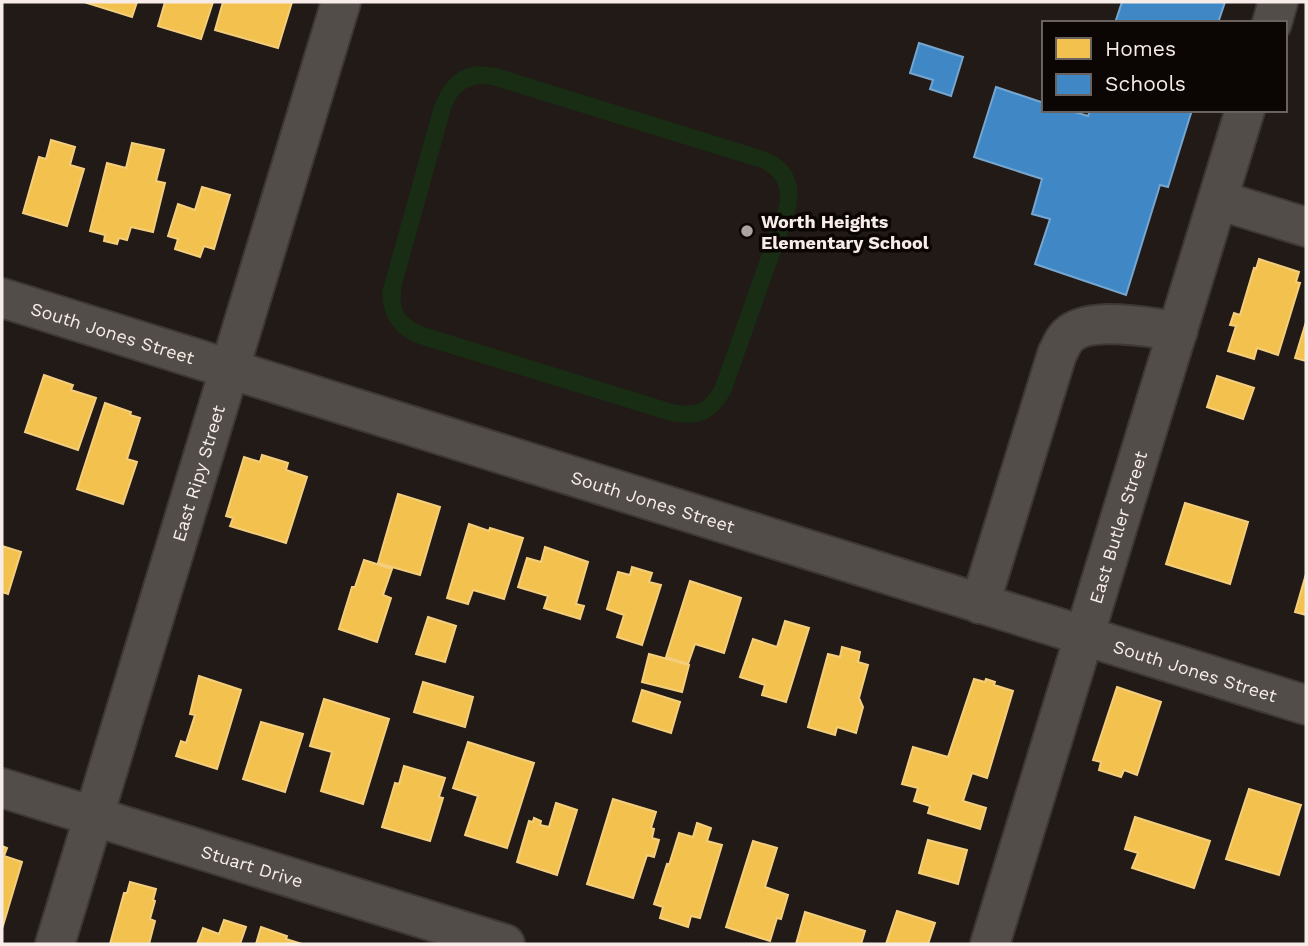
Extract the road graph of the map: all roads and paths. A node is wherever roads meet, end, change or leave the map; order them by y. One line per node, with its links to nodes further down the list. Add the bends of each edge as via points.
1 (341, 2): 9 (street, East Ripy Street)
2 (1278, 2): 3 (street)
3 (1273, 21)
4 (1244, 112): 5 (street, East Butler Street)
5 (1218, 200): 6 (street); 8 (street, East Butler Street)
6 (1306, 227)
7 (2, 298): 9 (street, South Jones Street)
8 (1178, 331): 10 (street, via 1114,323 1084,327 1066,337); 11 (street, East Butler Street)
9 (229, 369): 10 (street, South Jones Street); 14 (street, East Ripy Street)
10 (980, 604): 11 (street, South Jones Street)
11 (1084, 636): 12 (street, South Jones Street); 17 (street, East Butler Street)
12 (1306, 705)
13 (2, 788): 14 (street, Stuart Drive)
14 (94, 817): 15 (street, East Ripy Street); 16 (street, Stuart Drive)
15 (55, 944)
16 (505, 944)
17 (990, 944)

